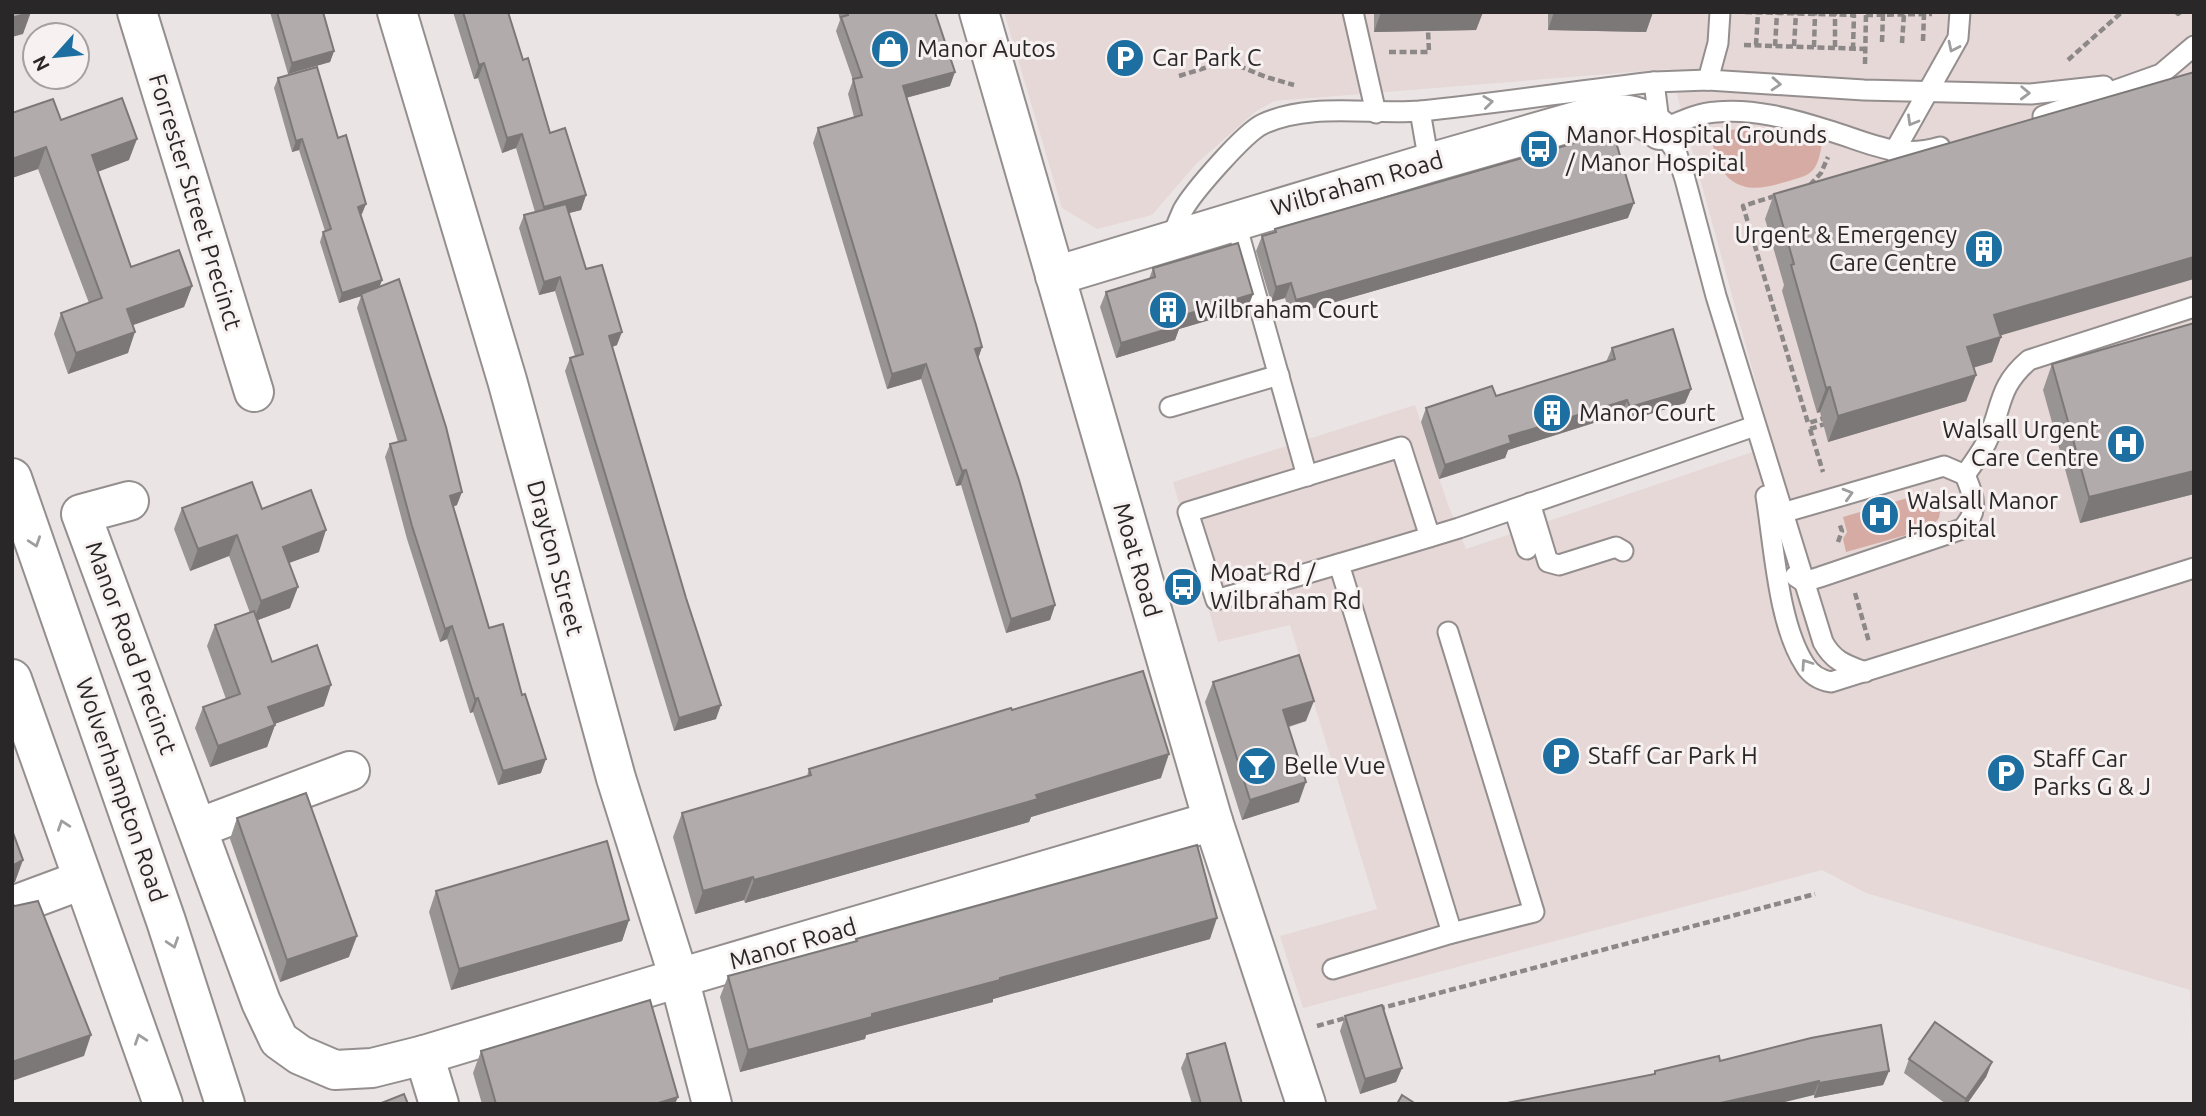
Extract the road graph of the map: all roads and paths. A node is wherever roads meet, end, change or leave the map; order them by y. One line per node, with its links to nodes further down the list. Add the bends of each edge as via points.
1 (137, 12): 55 (main road, Forrester Street Precinct)
2 (397, 12): 83 (main road, Drayton Street, via 507,380 616,778)
3 (979, 12): 52 (main road, Moat Road)
4 (1353, 12): 32 (lane)
5 (1720, 12): 22 (lane)
6 (1744, 12): 8 (path)
7 (2122, 12): 19 (path)
8 (1758, 13): 9 (path); 24 (path)
9 (1777, 13): 10 (path); 25 (path)
10 (1796, 13): 13 (path); 26 (path)
11 (1866, 13): 14 (path); 31 (path)
12 (1951, 13): 16 (path); 39 (lane, one-way to 39, via 1958,38)
13 (1815, 14): 17 (path); 27 (path)
14 (1883, 14): 15 (path); 20 (path)
15 (1904, 14): 16 (path); 23 (path)
16 (1924, 14): 21 (path)
17 (1835, 15): 28 (path); 30 (path, via 1854,15)
18 (1428, 30): 32 (path, via 1429,52 1380,52 1382,72)
19 (2100, 32)
20 (1882, 42)
21 (1923, 42)
22 (1718, 43): 24 (path); 34 (lane)
23 (1902, 43)
24 (1756, 45): 25 (path)
25 (1776, 46): 26 (path)
26 (1794, 46): 27 (path)
27 (1814, 47): 28 (path)
28 (1835, 47): 30 (path)
29 (2194, 47): 35 (lane, via 2161,74)
30 (1853, 48): 31 (path)
31 (1866, 49): 38 (path)
32 (1366, 73): 41 (lane)
33 (1179, 76): 37 (path, via 1227,61)
34 (1708, 80): 36 (lane); 38 (lane, one-way to 38)
35 (2140, 81): 39 (lane, one-way to 35, via 2044,93); 42 (lane)
36 (1654, 82): 40 (lane, one-way to 36); 43 (lane)
37 (1296, 85)
38 (1864, 90): 39 (lane)
39 (1929, 90): 46 (lane, one-way to 46)
40 (1420, 111): 41 (lane); 47 (lane)
41 (1376, 113): 51 (lane, via 1285,114 1259,126 1184,208)
42 (2023, 122)
43 (1660, 130): 44 (lane, via 1695,116 1729,111); 47 (main road, Wilbraham Road, via 1633,114 1605,115); 58 (lane, via 1676,151)
44 (1835, 132): 46 (lane); 48 (path, via 1821,173)
45 (1960, 141): 46 (lane, via 1920,152)
46 (1894, 152)
47 (1429, 163): 50 (main road, Wilbraham Road)
48 (1804, 188)
49 (1780, 195): 57 (path, via 1743,206 1808,423)
50 (1235, 220): 51 (main road, Wilbraham Road); 54 (lane)
51 (1171, 239): 52 (main road, Wilbraham Road)
52 (1055, 276): 76 (main road, Moat Road)
53 (2194, 307): 59 (lane, via 2029,360 2003,391 1987,442)
54 (1279, 375): 56 (lane); 60 (lane)
55 (254, 392)
56 (1170, 407)
57 (1834, 419)
58 (1755, 426): 63 (lane); 64 (lane); 68 (lane)
59 (1965, 475): 64 (lane, one-way to 59, via 1944,466); 71 (lane, via 1974,500 1971,520 1962,529)
60 (1307, 476): 65 (lane, via 1401,447); 69 (lane, via 1188,512 1216,600)
61 (12, 478): 90 (main road, Wolverhampton Road, one-way to 90)
62 (129, 501): 77 (main road, Manor Road Precinct, via 81,514)
63 (1522, 506): 65 (lane); 66 (lane); 67 (lane, via 1548,562 1559,565 1616,547)
64 (1782, 513): 71 (lane)
65 (1430, 537): 69 (lane)
66 (1527, 549)
67 (1623, 551)
68 (1777, 563): 71 (lane); 73 (lane, one-way to 68, via 1831,682 1806,667 1786,617)
69 (1339, 564): 81 (lane)
70 (2194, 568): 73 (lane)
71 (1804, 582): 73 (lane, via 1830,656)
72 (1448, 632): 81 (lane, via 1534,912)
73 (1865, 672)
74 (12, 679): 78 (main road, one-way to 74)
75 (351, 771): 77 (main road)
76 (1213, 821): 83 (main road, Manor Road); 86 (main road, Moat Road)
77 (198, 828): 88 (main road, Manor Road Precinct, via 279,1040 335,1070)
78 (82, 880): 80 (main road); 89 (main road, one-way to 78)
79 (1815, 894): 84 (path)
80 (12, 906)
81 (1452, 933): 82 (lane)
82 (1333, 969)
83 (679, 978): 87 (main road, Manor Road); 92 (main road, Drayton Street)
84 (1376, 1010)
85 (1362, 1014): 86 (path)
86 (1282, 1035): 93 (main road, Moat Road)
87 (424, 1055): 88 (main road, Manor Road); 91 (main road)
88 (372, 1068)
89 (163, 1104)
90 (225, 1104)
91 (439, 1104)
92 (712, 1104)
93 (1306, 1104)

